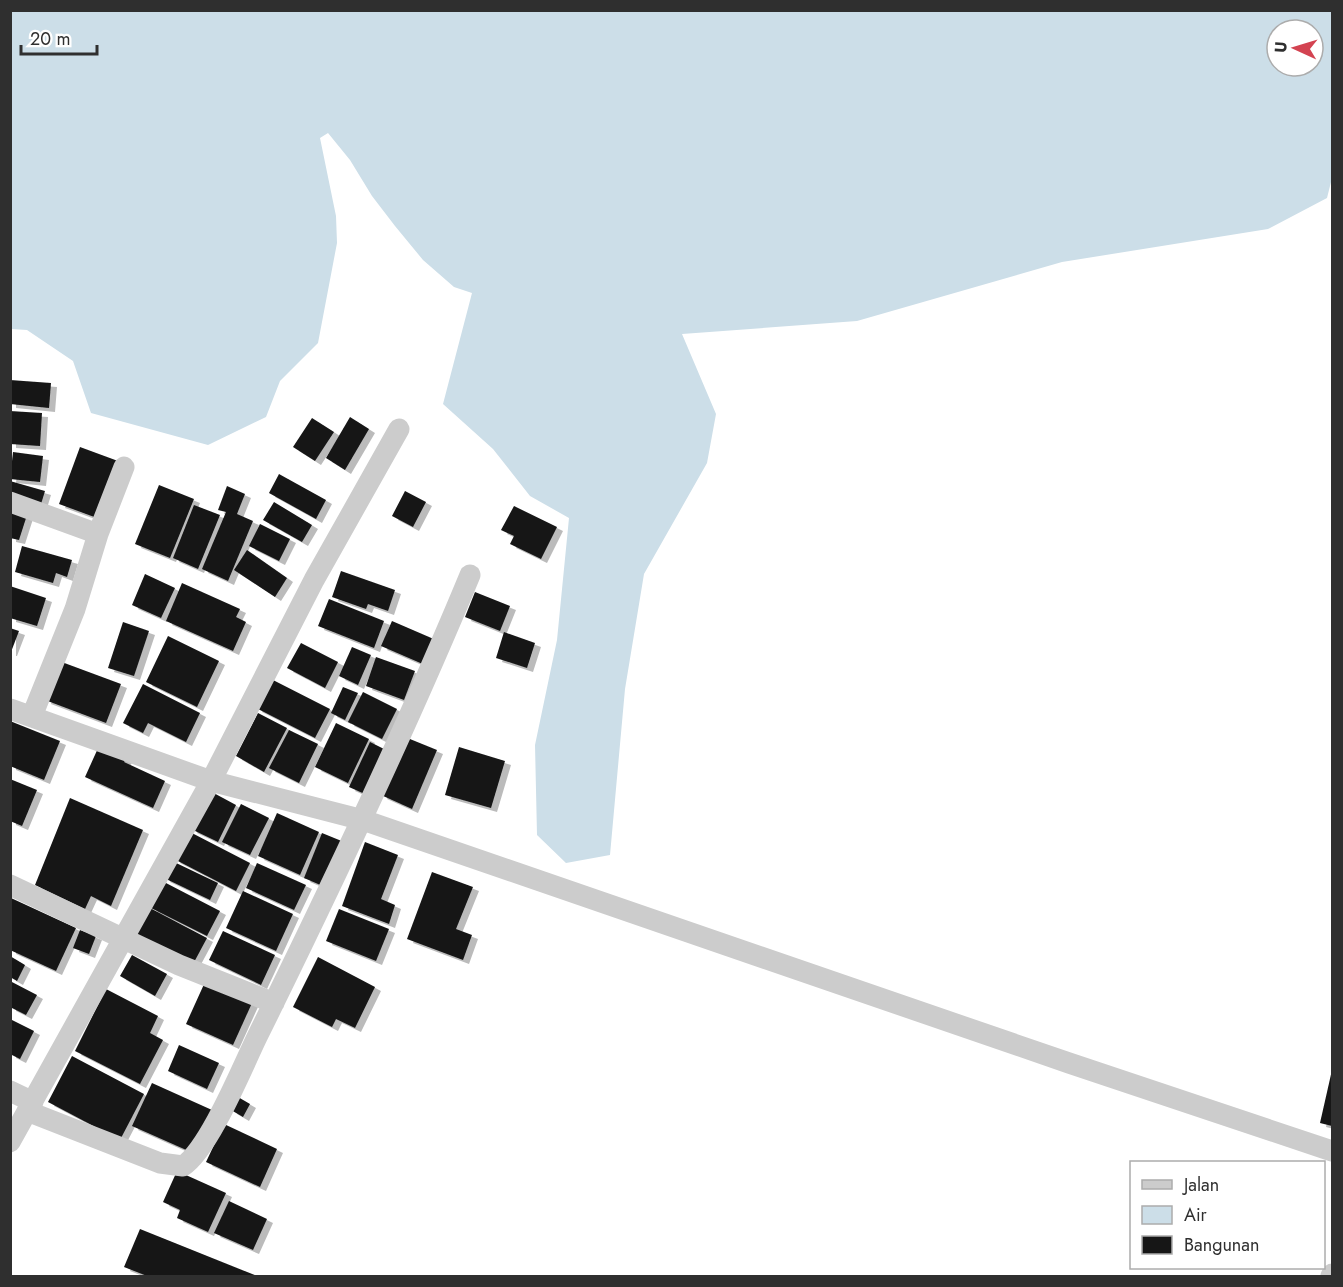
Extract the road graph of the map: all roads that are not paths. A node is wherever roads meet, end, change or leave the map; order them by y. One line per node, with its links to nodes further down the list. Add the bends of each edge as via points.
1 (399, 429): 8 (street, via 314,580)
2 (124, 467): 4 (street)
3 (10, 502): 4 (street)
4 (98, 534): 7 (street, via 75,609)
5 (470, 575): 9 (street)
6 (10, 709): 7 (street)
7 (32, 716): 8 (street)
8 (211, 781): 9 (street); 11 (street)
9 (363, 820): 12 (street); 16 (street)
10 (10, 885): 11 (street)
11 (123, 938): 12 (street); 14 (street)
12 (274, 1003): 14 (street, via 206,1140 197,1155 183,1166 160,1163)
13 (10, 1091): 14 (street)
14 (30, 1106): 15 (street)
15 (10, 1142)
16 (1327, 1149)

